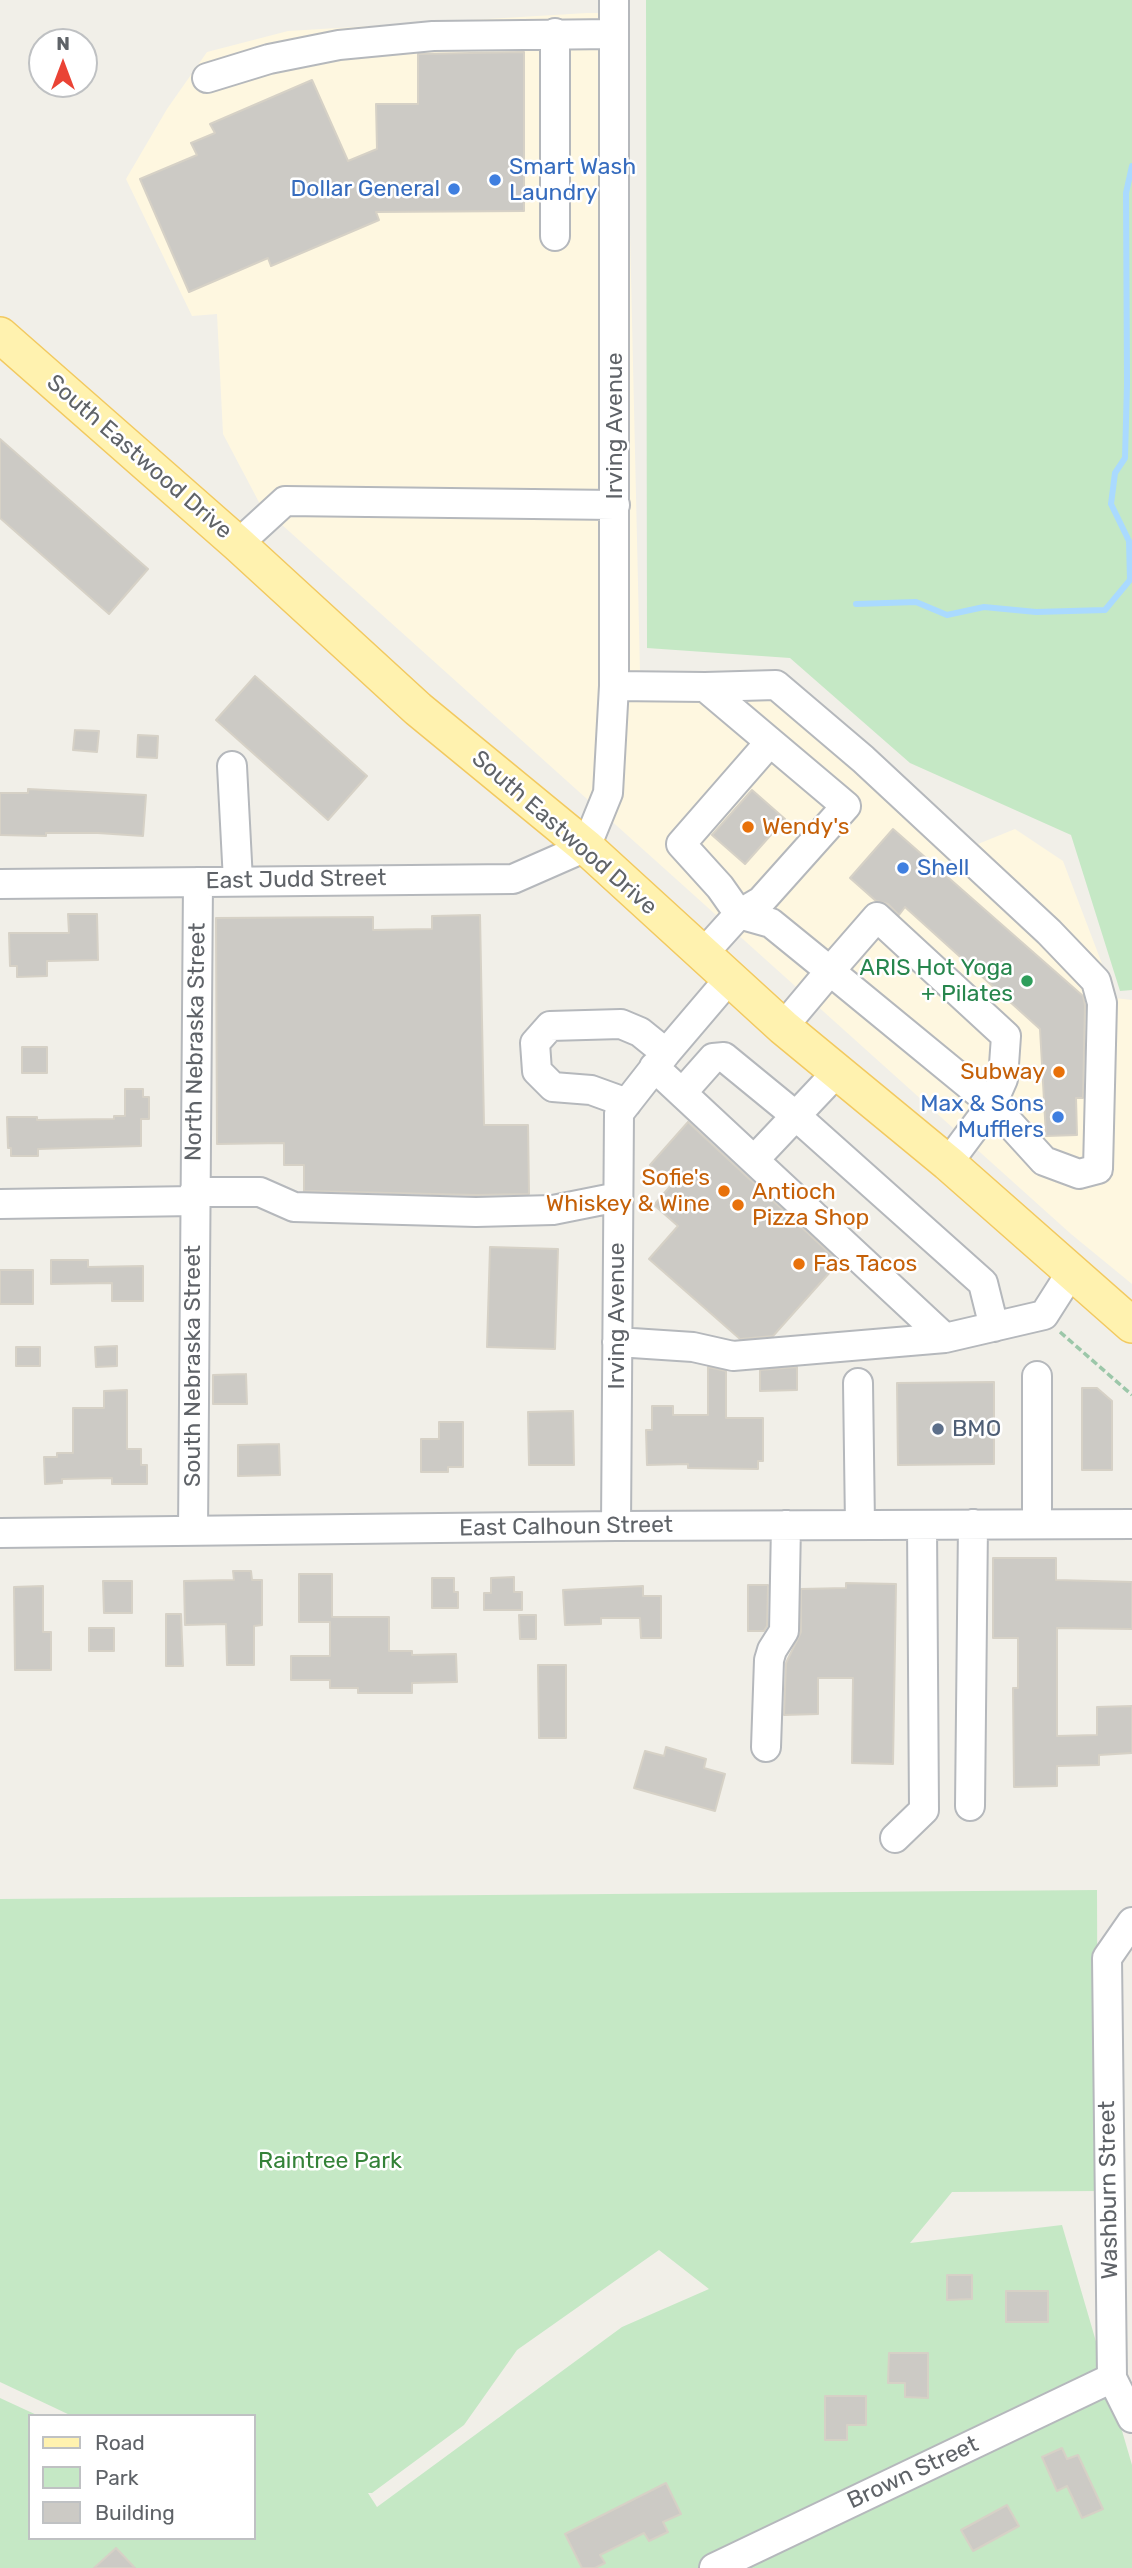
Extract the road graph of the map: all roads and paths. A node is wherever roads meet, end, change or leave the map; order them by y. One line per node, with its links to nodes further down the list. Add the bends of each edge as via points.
1 (614, 0): 3 (street, Irving Avenue)
2 (555, 33): 3 (street); 4 (street, via 433,36 339,45); 5 (street)
3 (614, 34): 7 (street, Irving Avenue)
4 (207, 78)
5 (555, 236)
6 (0, 335): 8 (main road, South Eastwood Drive)
7 (615, 505): 8 (street, via 285,500); 9 (street, Irving Avenue)
8 (239, 544): 13 (main road, South Eastwood Drive, via 418,709)
9 (614, 686): 10 (street); 13 (street, Irving Avenue, via 608,793)
10 (711, 692): 11 (street); 26 (street, via 776,685 863,759 1096,981 1102,1003 1098,1168 1079,1174 1044,1161)
11 (770, 742): 17 (street, via 681,844); 17 (street, via 846,806 761,901)
12 (232, 766): 14 (street)
13 (586, 847): 14 (street, East Judd Street, via 513,879); 18 (main road, South Eastwood Drive)
14 (239, 881): 15 (street, East Judd Street)
15 (198, 882): 16 (street, East Judd Street); 30 (street, North Nebraska Street)
16 (0, 884)
17 (739, 914): 18 (street); 19 (street, via 771,923)
18 (702, 954): 20 (main road, South Eastwood Drive)
19 (830, 971): 21 (street); 26 (street); 26 (street, via 877,917 1006,1036 1003,1079)
20 (729, 979): 21 (main road, South Eastwood Drive); 22 (street, Irving Avenue)
21 (783, 1027): 23 (main road, South Eastwood Drive)
22 (660, 1060): 24 (street); 25 (street, Irving Avenue); 25 (street, via 640,1032 621,1024 550,1026 535,1043 537,1071 553,1087 592,1090)
23 (838, 1071): 27 (street); 29 (main road, South Eastwood Drive)
24 (682, 1093): 27 (street, via 713,1058 724,1057); 28 (street)
25 (627, 1103): 31 (street, Irving Avenue, via 619,1113)
26 (992, 1104): 29 (street)
27 (796, 1116): 28 (street); 36 (street, via 983,1283)
28 (754, 1160): 37 (street)
29 (948, 1163): 33 (main road, South Eastwood Drive)
30 (194, 1196): 31 (street, via 260,1192 294,1207 476,1212 553,1210); 32 (street); 49 (street, South Nebraska Street)
31 (618, 1197): 38 (street, Irving Avenue)
32 (0, 1205)
33 (1072, 1271): 34 (street); 35 (main road, South Eastwood Drive)
34 (1041, 1316): 36 (street); 41 (path)
35 (1132, 1325)
36 (994, 1327): 37 (street)
37 (946, 1338): 38 (street, via 733,1356 693,1347)
38 (617, 1342): 48 (street, Irving Avenue)
39 (1037, 1376): 43 (street)
40 (858, 1383): 46 (street)
41 (1132, 1395)
42 (973, 1524): 43 (street, East Calhoun Street); 47 (street, East Calhoun Street); 52 (street)
43 (1037, 1524): 44 (street, East Calhoun Street)
44 (1132, 1524)
45 (786, 1525): 46 (street, East Calhoun Street); 48 (street, East Calhoun Street); 51 (street, via 784,1631 769,1660)
46 (860, 1525): 47 (street, East Calhoun Street)
47 (922, 1525): 53 (street, via 924,1810)
48 (616, 1526): 49 (street, East Calhoun Street)
49 (192, 1531): 50 (street, East Calhoun Street)
50 (0, 1533)
51 (766, 1747)
52 (970, 1806)
53 (895, 1838)
54 (1132, 1922): 55 (street, Washburn Street, via 1107,1958)
55 (1112, 2378): 56 (street, Washburn Street); 57 (street, Brown Street)
56 (1132, 2418)
57 (757, 2558): 58 (street, Brown Street)
58 (714, 2568)

